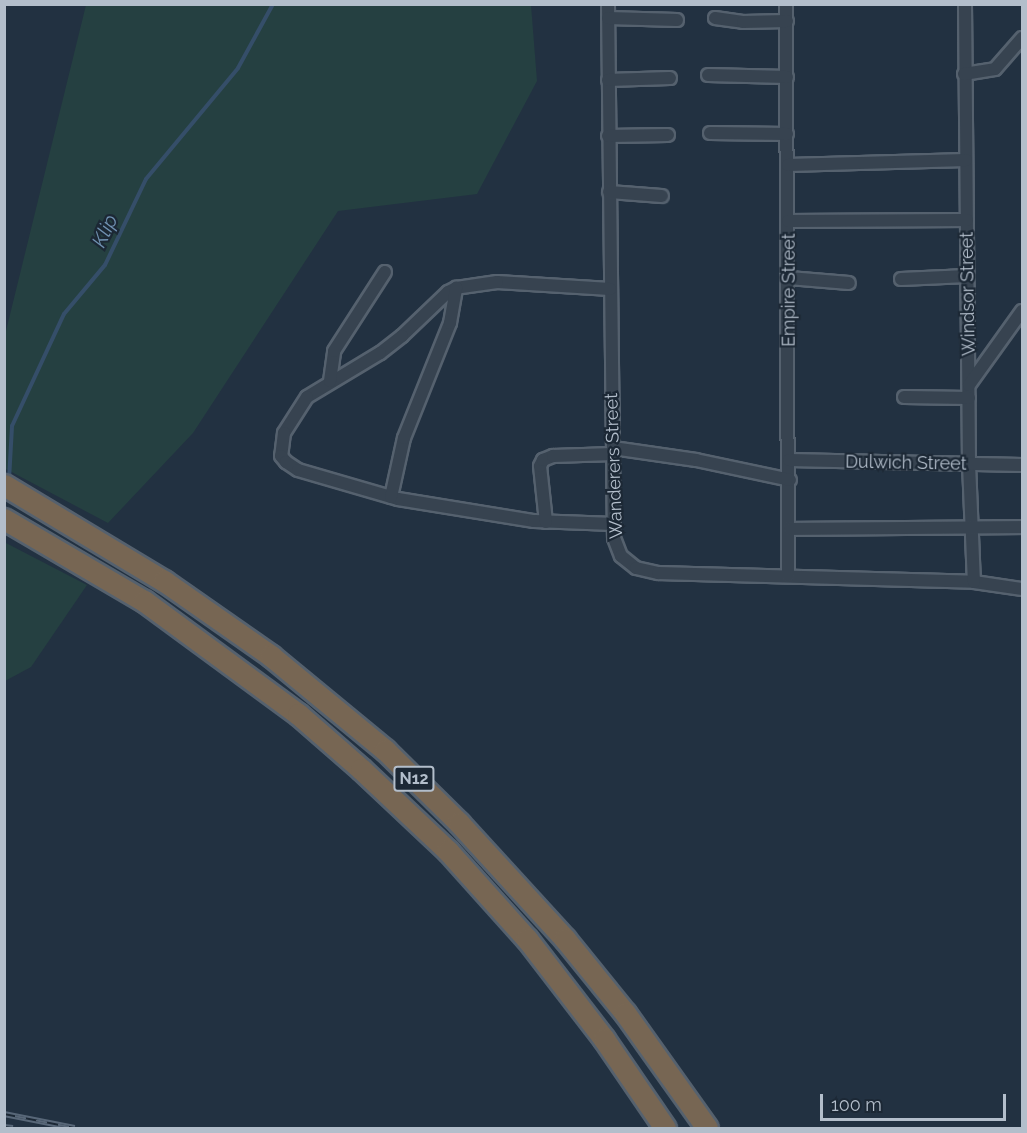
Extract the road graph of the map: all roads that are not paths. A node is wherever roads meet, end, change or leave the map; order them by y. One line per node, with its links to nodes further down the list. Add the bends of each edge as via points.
1 (608, 4): 4 (street, Wanderers Street)
2 (786, 4): 7 (street, Empire Street)
3 (965, 4): 9 (street, Windsor Street)
4 (608, 18): 6 (street); 13 (street, Wanderers Street)
5 (715, 18): 7 (street)
6 (677, 20)
7 (787, 21): 11 (street, Empire Street)
8 (1023, 38): 9 (street, via 995,69)
9 (964, 74): 18 (street, Windsor Street)
10 (708, 75): 11 (street)
11 (787, 77): 15 (street, Empire Street)
12 (670, 78): 13 (street)
13 (608, 80): 17 (street, Wanderers Street)
14 (710, 133): 15 (street)
15 (788, 134): 19 (street, Empire Street)
16 (668, 135): 17 (street)
17 (608, 136): 20 (street, Wanderers Street)
18 (966, 160): 19 (street); 22 (street, Windsor Street)
19 (788, 165): 23 (street, Empire Street)
20 (609, 192): 21 (street); 30 (street, Wanderers Street)
21 (662, 195)
22 (967, 220): 23 (street); 25 (street, Windsor Street)
23 (788, 221): 26 (street, Empire Street)
24 (385, 272): 32 (street, via 334,351)
25 (968, 276): 27 (street); 33 (street, Windsor Street)
26 (789, 278): 28 (street); 36 (street, Empire Street)
27 (901, 279)
28 (849, 283)
29 (456, 288): 30 (street, via 519,282); 32 (street, via 387,347); 41 (street, via 450,323 404,438)
30 (610, 289): 35 (street, Wanderers Street)
31 (1023, 311): 33 (street)
32 (330, 381): 41 (street, via 307,397 295,413 284,433 281,456 298,470)
33 (969, 392): 34 (street); 37 (street, Windsor Street)
34 (904, 397)
35 (613, 451): 39 (street, via 696,460); 43 (street, via 543,460 540,466); 44 (street, Wanderers Street)
36 (789, 460): 37 (street, Dulwich Street); 39 (street, Empire Street)
37 (969, 464): 38 (street, Dulwich Street); 45 (street, Windsor Street)
38 (1023, 465)
39 (790, 480): 47 (street, Empire Street)
40 (4, 484): 52 (highway, N12, via 164,580 251,642 385,750 459,823 565,939 625,1013)
41 (392, 497): 43 (street)
42 (4, 519): 51 (highway, N12, via 144,601 298,714 361,769 448,851 512,922 604,1039)
43 (546, 522): 44 (street)
44 (614, 524): 48 (street, Wanderers Street, via 621,556 645,571)
45 (972, 526): 46 (street); 47 (street); 49 (street, Windsor Street)
46 (1023, 527)
47 (790, 529): 48 (street, Empire Street)
48 (788, 576): 49 (street, Wanderers Street)
49 (974, 582): 50 (street, Wanderers Street)
50 (1023, 589)
51 (665, 1128)
52 (706, 1128)

